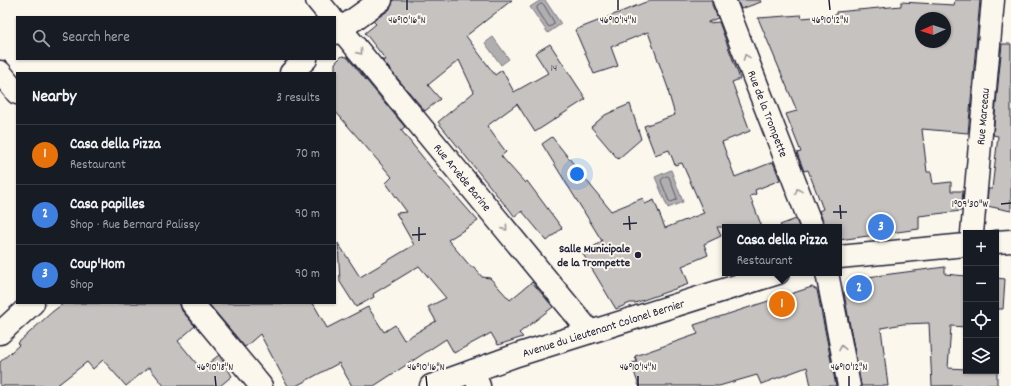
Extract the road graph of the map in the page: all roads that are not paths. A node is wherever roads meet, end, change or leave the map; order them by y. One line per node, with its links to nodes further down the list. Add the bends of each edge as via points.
1 (317, 0): 5 (street, Rue Arvède Barine)
2 (380, 0): 6 (street)
3 (724, 0): 12 (street, Rue de la Trompette, one-way to 3)
4 (993, 0): 13 (street, Rue Marceau)
5 (329, 16)
6 (336, 24)
7 (336, 26): 22 (street, Rue Arvède Barine, one-way to 22)
8 (305, 60): 10 (street)
9 (0, 72): 11 (street)
10 (291, 72)
11 (16, 92)
12 (811, 224)
13 (972, 230)
14 (1011, 241): 15 (street)
15 (999, 242)
16 (963, 245): 17 (street)
17 (842, 257)
18 (768, 276): 22 (street, Avenue du Lieutenant Colonel Bernier)
19 (828, 276): 27 (street, one-way to 19)
20 (32, 304): 23 (street)
21 (193, 304): 25 (street)
22 (590, 332): 24 (street, Avenue du Lieutenant Colonel Bernier, via 517,355)
23 (0, 333)
24 (476, 378): 26 (street, Avenue du Lieutenant Colonel Bernier)
25 (261, 386)
26 (431, 386)
27 (849, 386)

